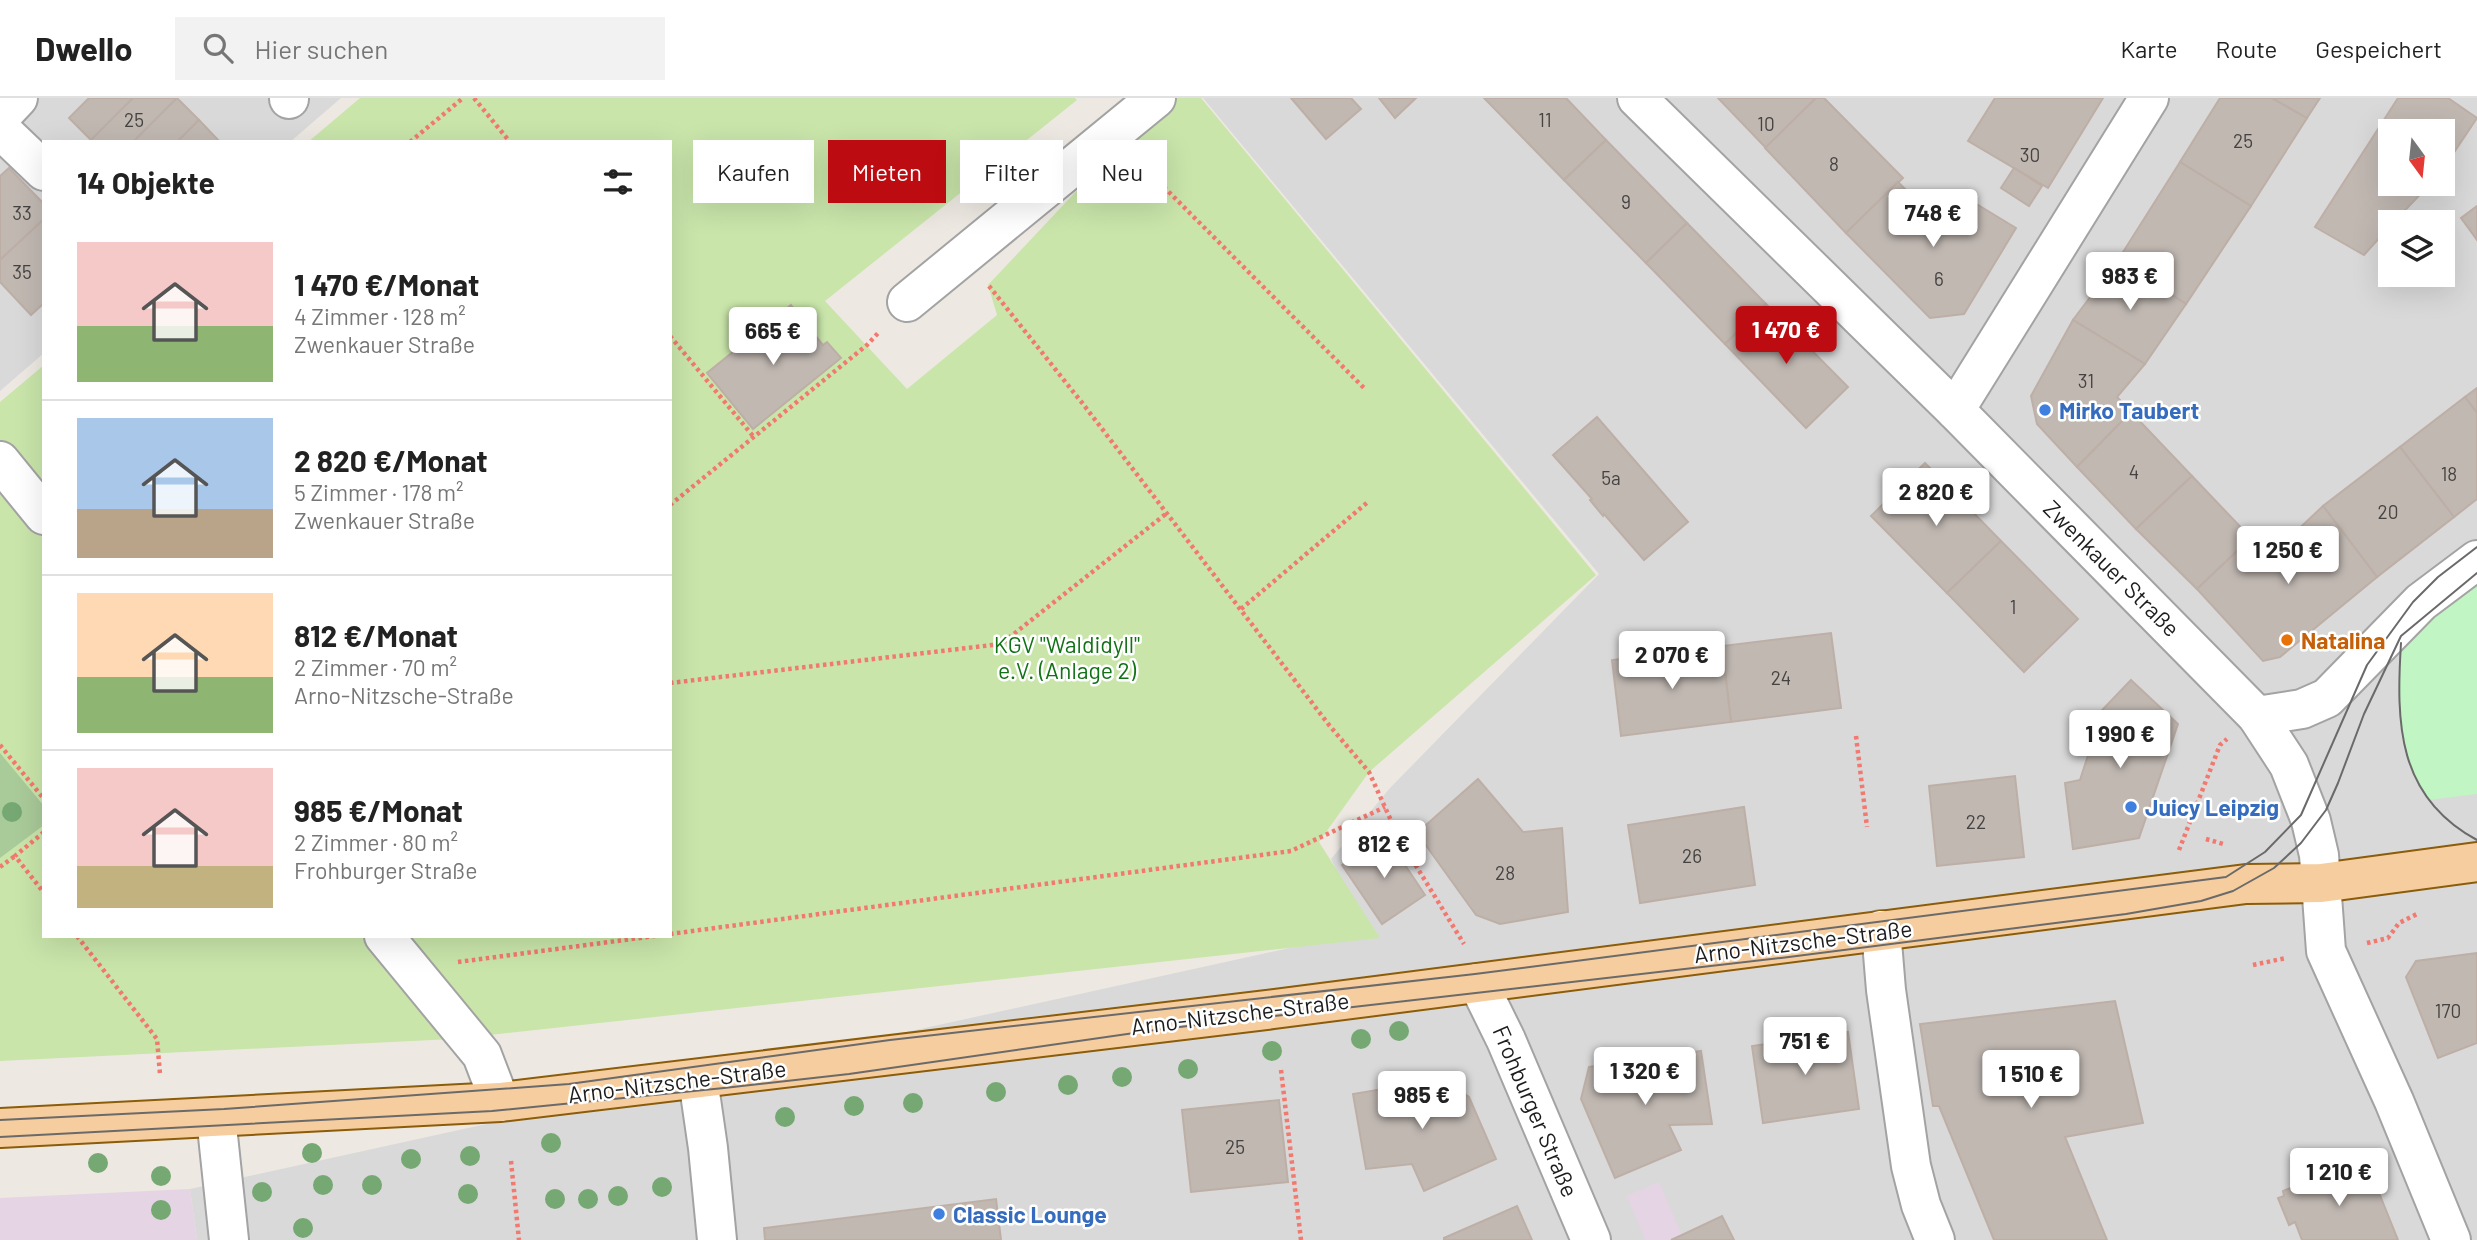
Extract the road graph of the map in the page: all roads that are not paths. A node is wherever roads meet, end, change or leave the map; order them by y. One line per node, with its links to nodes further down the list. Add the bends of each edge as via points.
1 (19, 98): 5 (street)
2 (1156, 98): 8 (street)
3 (1637, 98): 9 (street, Zwenkauer Straße)
4 (2149, 98): 9 (street)
5 (0, 117)
6 (0, 128): 7 (street)
7 (42, 169)
8 (907, 302)
9 (1955, 410): 13 (street, Zwenkauer Straße)
10 (0, 461): 11 (street)
11 (42, 514)
12 (2477, 559): 13 (street, via 2421,602 2327,698 2302,709)
13 (2257, 716): 15 (street, Zwenkauer Straße, via 2289,765 2311,821)
14 (2477, 862): 15 (main road, Arno-Nitzsche-Straße)
15 (2322, 883): 16 (main road, Arno-Nitzsche-Straße, via 2246,884); 27 (street, Zwenkauer Straße, via 2326,951)
16 (1881, 930): 18 (main road, Arno-Nitzsche-Straße); 26 (street, via 1911,1166)
17 (386, 938): 20 (street, via 482,1055)
18 (1478, 983): 19 (main road, Arno-Nitzsche-Straße); 25 (street, Frohburger Straße)
19 (698, 1079): 20 (main road, Arno-Nitzsche-Straße); 24 (street)
20 (500, 1102): 21 (main road, Arno-Nitzsche-Straße)
21 (216, 1117): 22 (main road, Arno-Nitzsche-Straße); 23 (street)
22 (0, 1128)
23 (229, 1240)
24 (717, 1240)
25 (1591, 1240)
26 (1935, 1240)
27 (2451, 1240)

